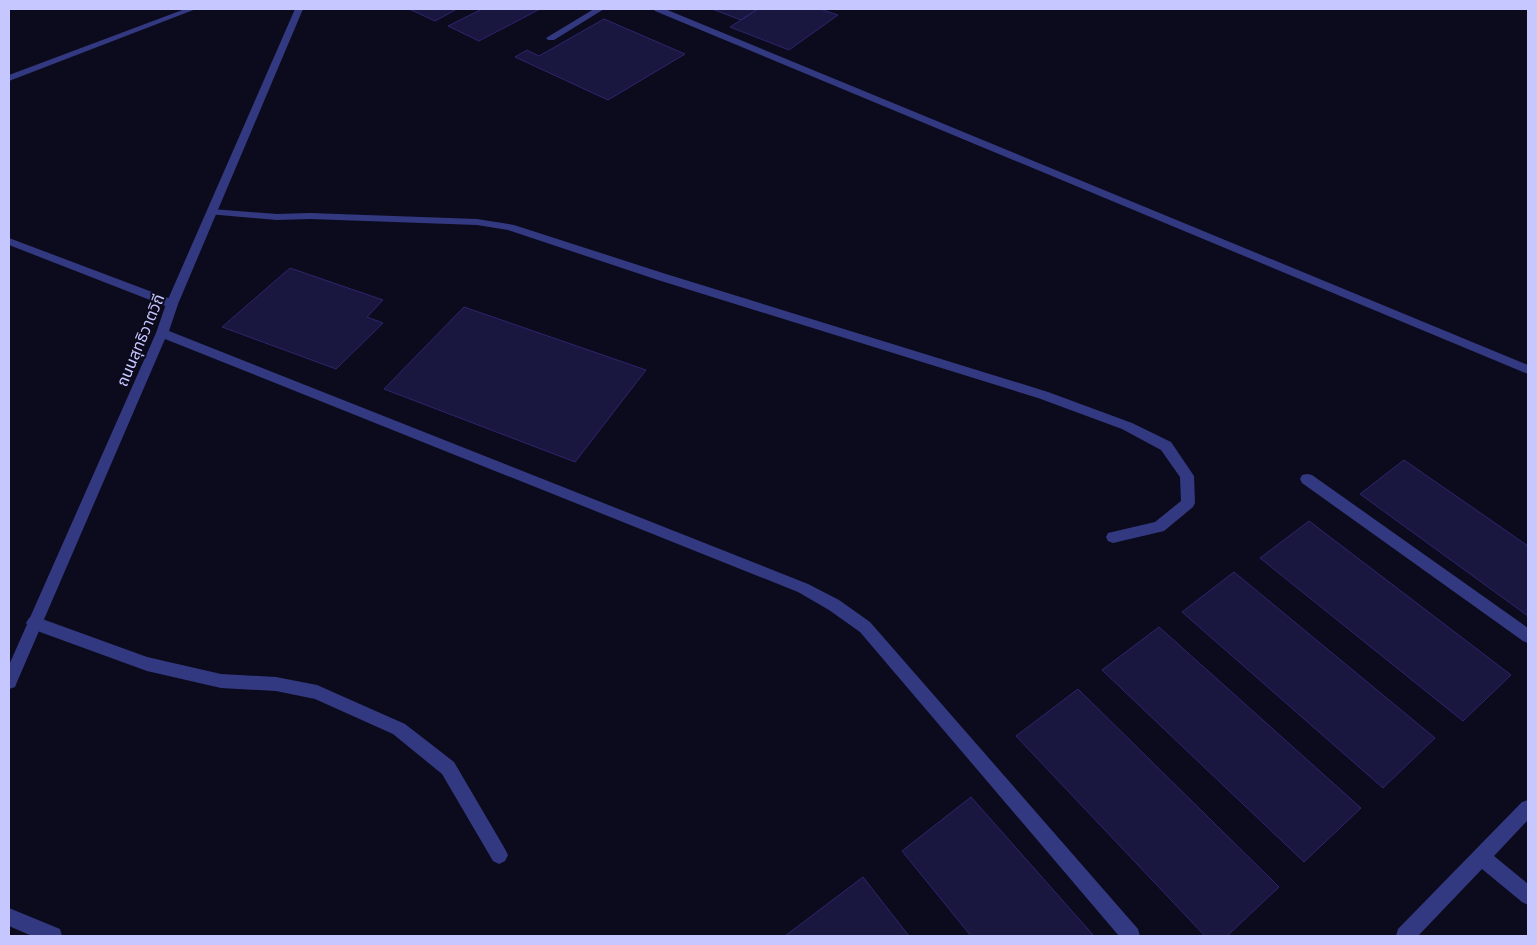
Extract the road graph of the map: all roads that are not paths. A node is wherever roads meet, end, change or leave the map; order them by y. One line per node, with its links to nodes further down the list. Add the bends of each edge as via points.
1 (192, 9): 6 (street)
2 (299, 9): 7 (street, ถนนสุทธิวาตวิถี)
3 (600, 9): 5 (street)
4 (658, 9): 11 (street)
5 (551, 38)
6 (9, 78)
7 (212, 212): 9 (street, ถนนสุทธิวาตวิถี); 13 (street, via 477,222 510,227 1043,395 1127,426 1166,446 1188,476 1188,503 1159,527)
8 (9, 241): 9 (street)
9 (172, 304): 10 (street, ถนนสุทธิวาตวิถี)
10 (162, 333): 14 (street, ถนนสุทธิวาตวิถี); 23 (street, via 803,588 834,605 865,627)
11 (1528, 370)
12 (1307, 479): 15 (street)
13 (1113, 537)
14 (34, 623): 16 (street, ถนนสุทธิวาตวิถี); 18 (street, via 147,664 221,681 276,684 317,692 399,729 448,768)
15 (1528, 636)
16 (9, 682)
17 (1528, 808): 19 (street)
18 (499, 855)
19 (1481, 857): 20 (street); 24 (street)
20 (1528, 896)
21 (9, 917): 22 (street)
22 (53, 936)
23 (1131, 936)
24 (1405, 936)

